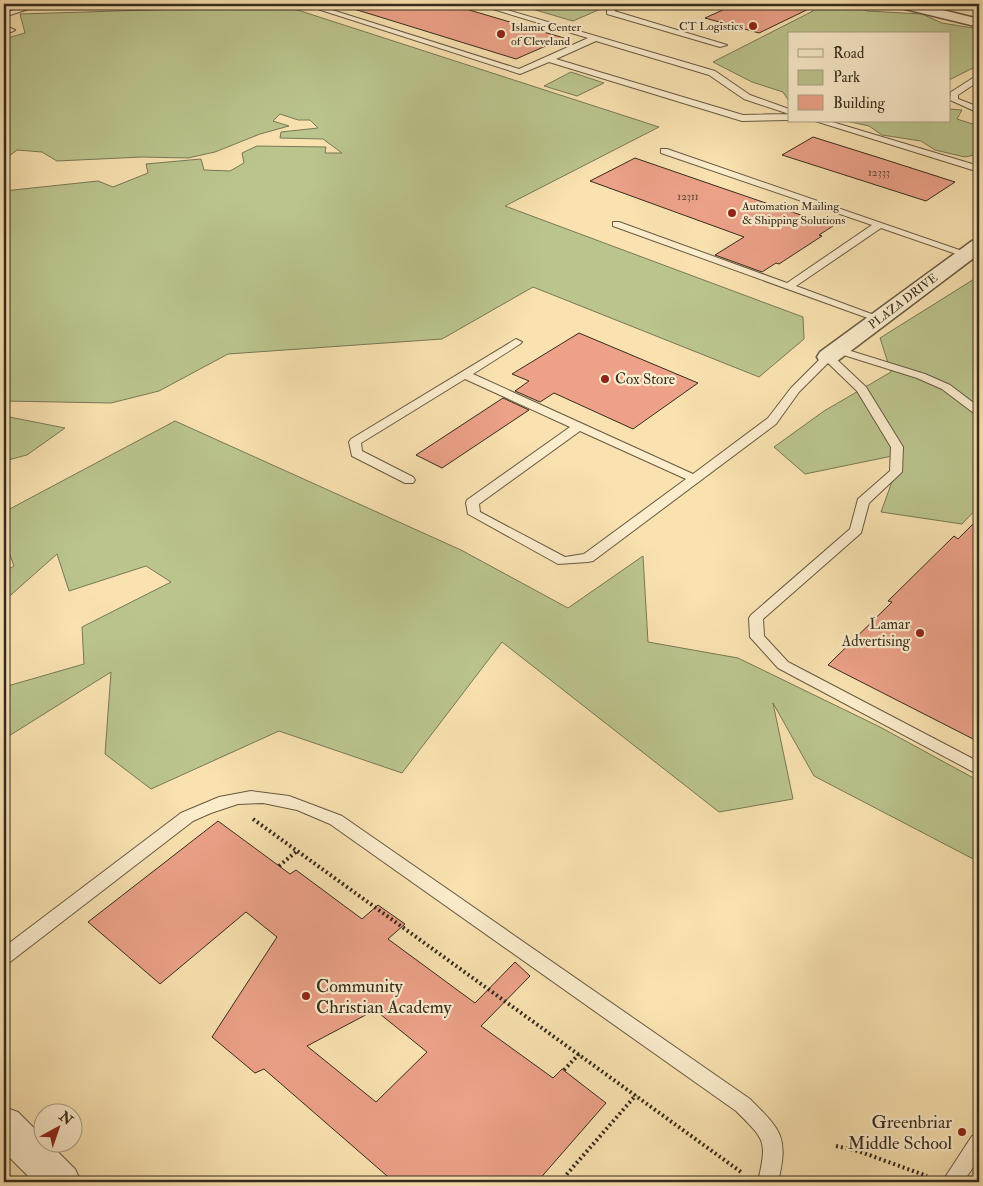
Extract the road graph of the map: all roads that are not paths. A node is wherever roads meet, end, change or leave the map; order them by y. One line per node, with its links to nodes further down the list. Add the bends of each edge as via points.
1 (40, 4): 6 (lane)
2 (306, 4): 10 (lane, via 520,72)
3 (480, 4): 8 (lane)
4 (623, 4): 9 (lane, via 610,9 610,12)
5 (902, 4): 7 (street)
6 (4, 15)
7 (979, 23)
8 (595, 38): 10 (lane); 13 (lane, via 712,73 747,97)
9 (723, 45)
10 (549, 59): 14 (lane, via 742,118)
11 (979, 78): 12 (lane, via 954,94 954,100)
12 (979, 110)
13 (788, 112)
14 (788, 117)
15 (821, 122): 17 (lane)
16 (664, 151): 19 (lane)
17 (979, 169)
18 (616, 224): 21 (lane)
19 (878, 225): 20 (lane); 21 (lane)
20 (973, 250): 22 (street, PLAZA DRIVE)
21 (788, 287): 22 (lane)
22 (880, 318): 24 (street, PLAZA DRIVE)
23 (516, 342): 25 (lane)
24 (833, 353): 26 (lane, via 921,376 946,387); 28 (lane, via 795,390 772,421); 30 (lane, via 862,389 897,447 896,472 863,502 856,530 756,618 757,637 783,665)
25 (464, 374): 27 (lane); 29 (lane, via 355,442 356,453)
26 (979, 412)
27 (579, 426): 28 (lane); 28 (lane, via 472,503 474,514 563,560 588,558)
28 (695, 479)
29 (409, 480)
30 (979, 769)
31 (4, 957): 35 (lane, via 187,816 239,798 263,798 309,807 336,820 743,1104 771,1133 775,1153)
32 (4, 1125): 34 (street)
33 (979, 1142): 36 (lane)
34 (61, 1182)
35 (768, 1182)
36 (952, 1182)

